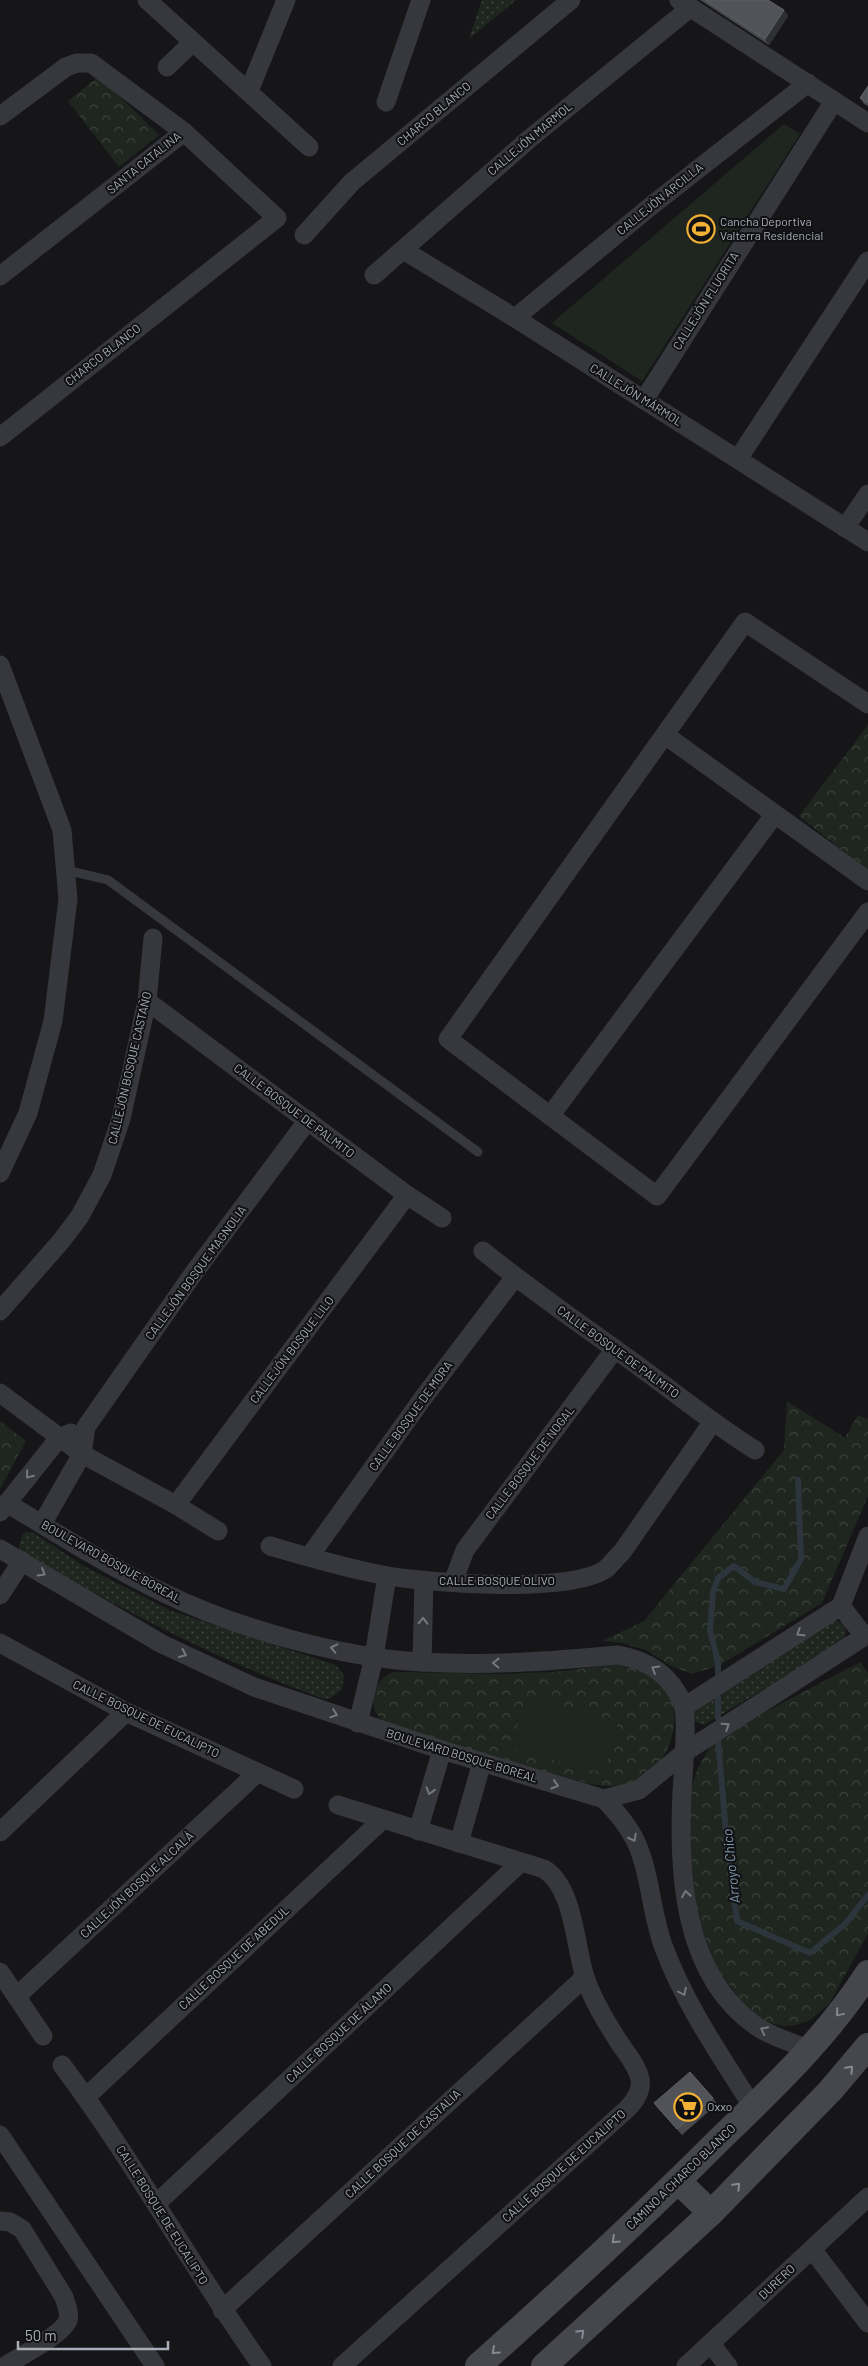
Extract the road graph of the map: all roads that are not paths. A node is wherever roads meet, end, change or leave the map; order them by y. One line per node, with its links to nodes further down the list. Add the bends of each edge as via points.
1 (286, 0): 9 (street)
2 (421, 0): 11 (street)
3 (571, 0): 16 (street, CHARCO BLANCO, via 352,182)
4 (149, 1): 6 (street)
5 (684, 4): 8 (street); 17 (street, CALLEJÓN MARMOL)
6 (193, 42): 7 (street); 9 (street)
7 (167, 67)
8 (808, 83): 10 (street); 21 (street, CALLEJÓN ARCILLA, via 651,206)
9 (249, 91): 15 (street)
10 (834, 100): 13 (street); 22 (street, CALLEJÓN FLUORITA)
11 (386, 102)
12 (0, 116): 14 (street, SANTA CATALINA, via 66,67 92,63)
13 (868, 123)
14 (184, 132): 20 (street, SANTA CATALINA); 23 (street, CHARCO BLANCO, via 277,218)
15 (309, 147)
16 (304, 235)
17 (403, 250): 19 (street, CALLEJÓN MARMOL); 21 (street, CALLEJÓN MÁRMOL)
18 (868, 261): 24 (street)
19 (374, 275)
20 (0, 276)
21 (516, 318): 22 (street, CALLEJÓN MÁRMOL)
22 (644, 400): 24 (street, CALLEJÓN MÁRMOL)
23 (0, 437)
24 (738, 459): 26 (street, CALLEJÓN MÁRMOL)
25 (868, 494): 26 (street)
26 (845, 528): 27 (street, CALLEJÓN MÁRMOL)
27 (868, 542)
28 (0, 665): 32 (street, via 62,830)
29 (868, 704): 30 (street, via 746,622)
30 (665, 735): 31 (street); 37 (street, via 448,1040)
31 (775, 814): 33 (street); 37 (street)
32 (66, 870): 39 (lane, via 108,880); 40 (street, via 68,900 53,1021 28,1113)
33 (868, 881)
34 (868, 912): 37 (street, via 657,1196)
35 (153, 938): 36 (street, CALLEJÓN BOSQUE CASTAÑO)
36 (147, 1001): 38 (street, CALLE BOSQUE DE PALMITO); 45 (street, CALLEJÓN BOSQUE CASTAÑO, via 114,1146 92,1196 62,1240)
37 (550, 1116)
38 (308, 1120): 41 (street, CALLE BOSQUE DE PALMITO); 49 (street, CALLEJÓN BOSQUE MAGNOLIA, via 193,1274)
39 (478, 1152)
40 (0, 1173)
41 (407, 1195): 42 (street, CALLE BOSQUE DE PALMITO); 53 (street, CALLEJÓN BOSQUE LILO)
42 (442, 1218)
43 (482, 1251): 44 (street, CALLE BOSQUE DE PALMITO)
44 (515, 1277): 46 (street, CALLE BOSQUE DE PALMITO); 60 (street, CALLE BOSQUE DE MORA, via 423,1398)
45 (0, 1311)
46 (615, 1349): 48 (street, CALLE BOSQUE DE PALMITO); 64 (street, CALLE BOSQUE DE NOGAL, via 465,1550)
47 (0, 1393): 50 (street)
48 (712, 1423): 51 (street, CALLE BOSQUE DE PALMITO); 64 (street, CALLE BOSQUE OLIVO, via 622,1552 605,1569 584,1577 542,1583)
49 (86, 1427): 50 (street); 52 (street, CALLEJÓN BOSQUE MAGNOLIA)
50 (59, 1438): 52 (street); 54 (street, one-way to 54)
51 (755, 1450)
52 (82, 1454): 53 (street); 55 (street)
53 (176, 1505): 56 (street)
54 (3, 1508): 55 (street, BOULEVARD BOSQUE BOREAL)
55 (42, 1524): 69 (street, BOULEVARD BOSQUE BOREAL, one-way to 55, via 285,1637 215,1614 164,1593)
56 (218, 1531)
57 (868, 1536): 66 (street)
58 (270, 1546): 60 (street, CALLE BOSQUE OLIVO)
59 (0, 1549): 61 (street, BOULEVARD BOSQUE BOREAL)
60 (310, 1557): 62 (street, CALLE BOSQUE OLIVO)
61 (22, 1560): 65 (street); 73 (street, BOULEVARD BOSQUE BOREAL, one-way to 73, via 162,1644 254,1687)
62 (387, 1576): 63 (street, CALLE BOSQUE OLIVO); 69 (street)
63 (424, 1580): 64 (street, CALLE BOSQUE OLIVO); 70 (street, one-way to 63)
64 (453, 1582)
65 (0, 1595)
66 (841, 1606): 67 (street); 71 (street, one-way to 71)
67 (866, 1635): 75 (street, one-way to 67)
68 (4, 1651): 72 (street, CALLE BOSQUE DE EUCALIPTO)
69 (374, 1657): 70 (street, BOULEVARD BOSQUE BOREAL); 73 (street)
70 (422, 1662): 71 (street, BOULEVARD BOSQUE BOREAL, one-way to 70, via 664,1674 634,1658 618,1655 514,1664)
71 (684, 1707): 75 (street, BOULEVARD BOSQUE BOREAL)
72 (126, 1712): 77 (street, CALLE BOSQUE DE EUCALIPTO); 83 (street)
73 (358, 1723): 74 (street, BOULEVARD BOSQUE BOREAL)
74 (442, 1750): 76 (street, BOULEVARD BOSQUE BOREAL); 82 (street, one-way to 82)
75 (685, 1752): 79 (street, via 639,1790); 92 (street, BOULEVARD BOSQUE BOREAL, one-way to 75, via 758,2028 743,2016 722,1993 702,1960 689,1917 682,1870 680,1836)
76 (482, 1762): 79 (street, BOULEVARD BOSQUE BOREAL, one-way to 79); 84 (street)
77 (257, 1774): 78 (street, CALLE BOSQUE DE EUCALIPTO); 89 (street, CALLEJÓN BOSQUE ALCALÁ)
78 (294, 1789)
79 (604, 1799): 95 (street, one-way to 95, via 623,1820 638,1849 663,1947 679,1983 701,2028)
80 (338, 1805): 81 (street, CALLE BOSQUE DE EUCALIPTO)
81 (382, 1820): 82 (street, CALLE BOSQUE DE EUCALIPTO); 94 (street, CALLE BOSQUE DE ABEDUL)
82 (418, 1831): 84 (street, CALLE BOSQUE DE EUCALIPTO)
83 (0, 1832)
84 (459, 1843): 85 (street, CALLE BOSQUE DE EUCALIPTO)
85 (521, 1862): 88 (street, CALLE BOSQUE DE EUCALIPTO, via 544,1869 559,1882); 99 (street, CALLE BOSQUE DE ÁLAMO)
86 (0, 1972): 89 (street)
87 (868, 1974): 92 (street, CAMINO A CHARCO BLANCO, one-way to 92)
88 (585, 1977): 103 (street, CALLE BOSQUE DE CASTALIA); 110 (street, CALLE BOSQUE DE EUCALIPTO, via 602,2016 640,2078 640,2089 634,2101)
89 (17, 1996): 90 (street)
90 (43, 2036)
91 (868, 2046): 100 (street, one-way to 91, via 830,2091)
92 (808, 2049): 95 (street, CAMINO A CHARCO BLANCO)
93 (62, 2065): 94 (street, CALLE BOSQUE DE EUCALIPTO)
94 (86, 2097): 99 (street, CALLE BOSQUE DE EUCALIPTO)
95 (753, 2107): 97 (street, CAMINO A CHARCO BLANCO)
96 (0, 2135): 108 (street)
97 (678, 2181): 100 (street); 111 (street, CAMINO A CHARCO BLANCO, one-way to 111)
98 (868, 2197): 102 (street, DURERO)
99 (156, 2204): 103 (street, CALLE BOSQUE DE EUCALIPTO)
100 (711, 2213): 106 (street, one-way to 100)
101 (0, 2221): 107 (street, via 22,2229 68,2310 68,2321 60,2330)
102 (812, 2249): 104 (street); 105 (street, DURERO)
103 (222, 2310): 109 (street, CALLE BOSQUE DE EUCALIPTO)
104 (868, 2323)
105 (711, 2344): 112 (street, DURERO); 113 (street)
106 (555, 2363)
107 (5, 2366)
108 (155, 2366)
109 (262, 2366)
110 (342, 2366)
111 (478, 2366)
112 (686, 2366)
113 (728, 2366)

